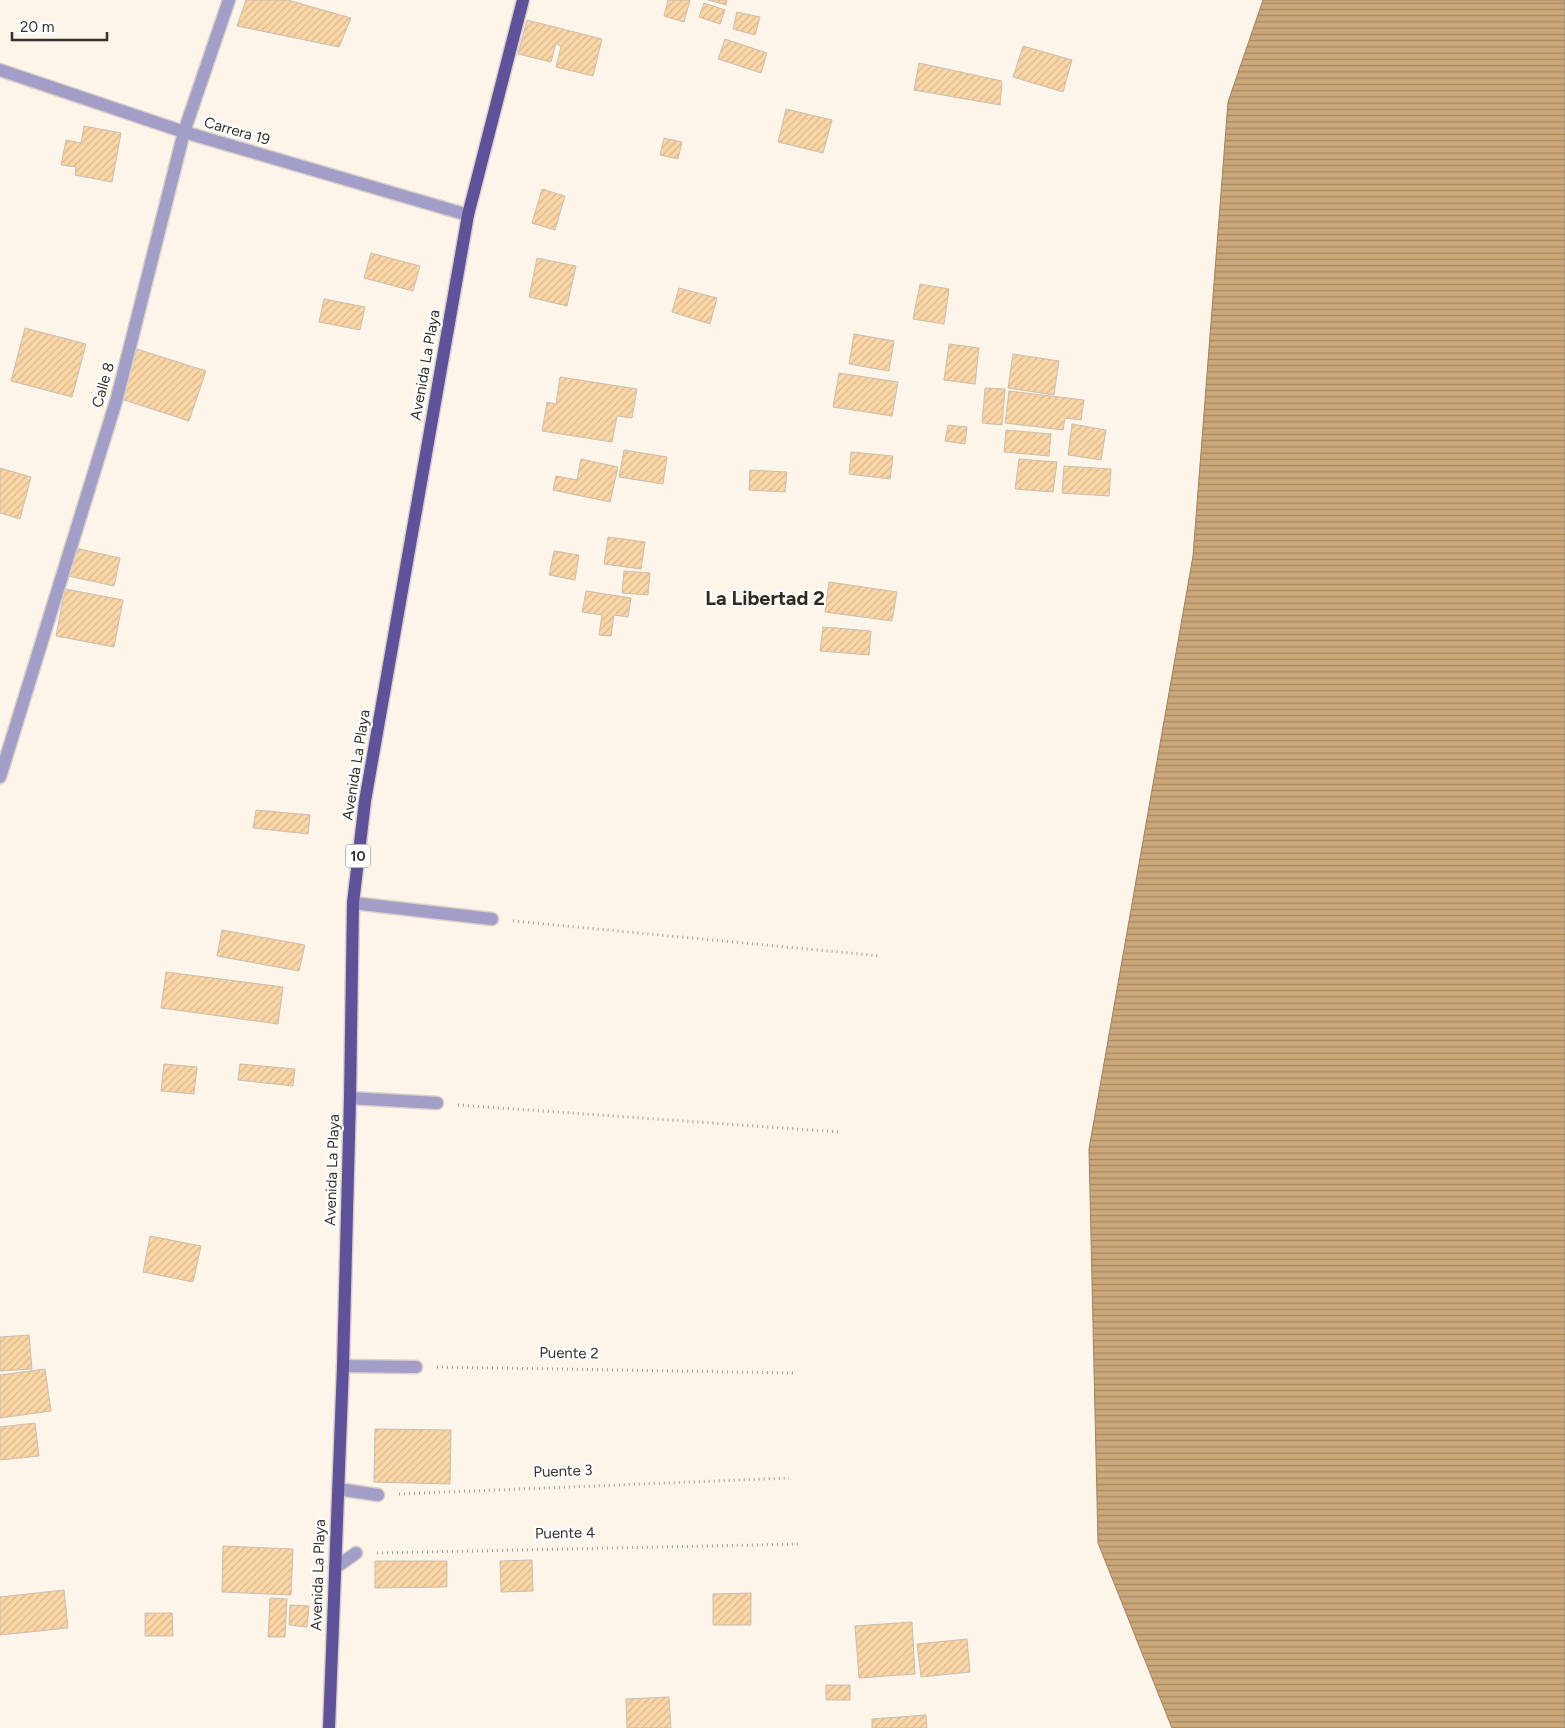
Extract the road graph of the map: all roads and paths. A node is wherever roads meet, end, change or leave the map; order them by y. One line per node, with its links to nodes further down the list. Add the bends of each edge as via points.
1 (229, 0): 4 (street, Calle 8)
2 (523, 0): 5 (main road, Avenida La Playa / 10)
3 (0, 70): 4 (street, Carrera 19)
4 (184, 132): 5 (street, Carrera 19); 6 (street, Calle 8, via 117,398)
5 (468, 215): 7 (main road, Avenida La Playa / 10, via 365,801)
6 (0, 777)
7 (353, 903): 8 (street); 10 (main road, Avenida La Playa / 10)
8 (492, 919): 9 (path)
9 (881, 956)
10 (350, 1098): 11 (street); 13 (main road, Avenida La Playa / 10)
11 (437, 1103): 12 (path)
12 (840, 1132)
13 (343, 1366): 14 (street); 17 (main road, Avenida La Playa / 10)
14 (416, 1367): 15 (path, Puente 2)
15 (794, 1373)
16 (789, 1478): 18 (path, Puente 3)
17 (338, 1489): 18 (street); 21 (main road, Avenida La Playa / 10)
18 (378, 1495)
19 (801, 1544): 20 (path, Puente 4)
20 (356, 1553): 21 (street)
21 (335, 1568): 22 (main road, Avenida La Playa / 10)
22 (329, 1728)

